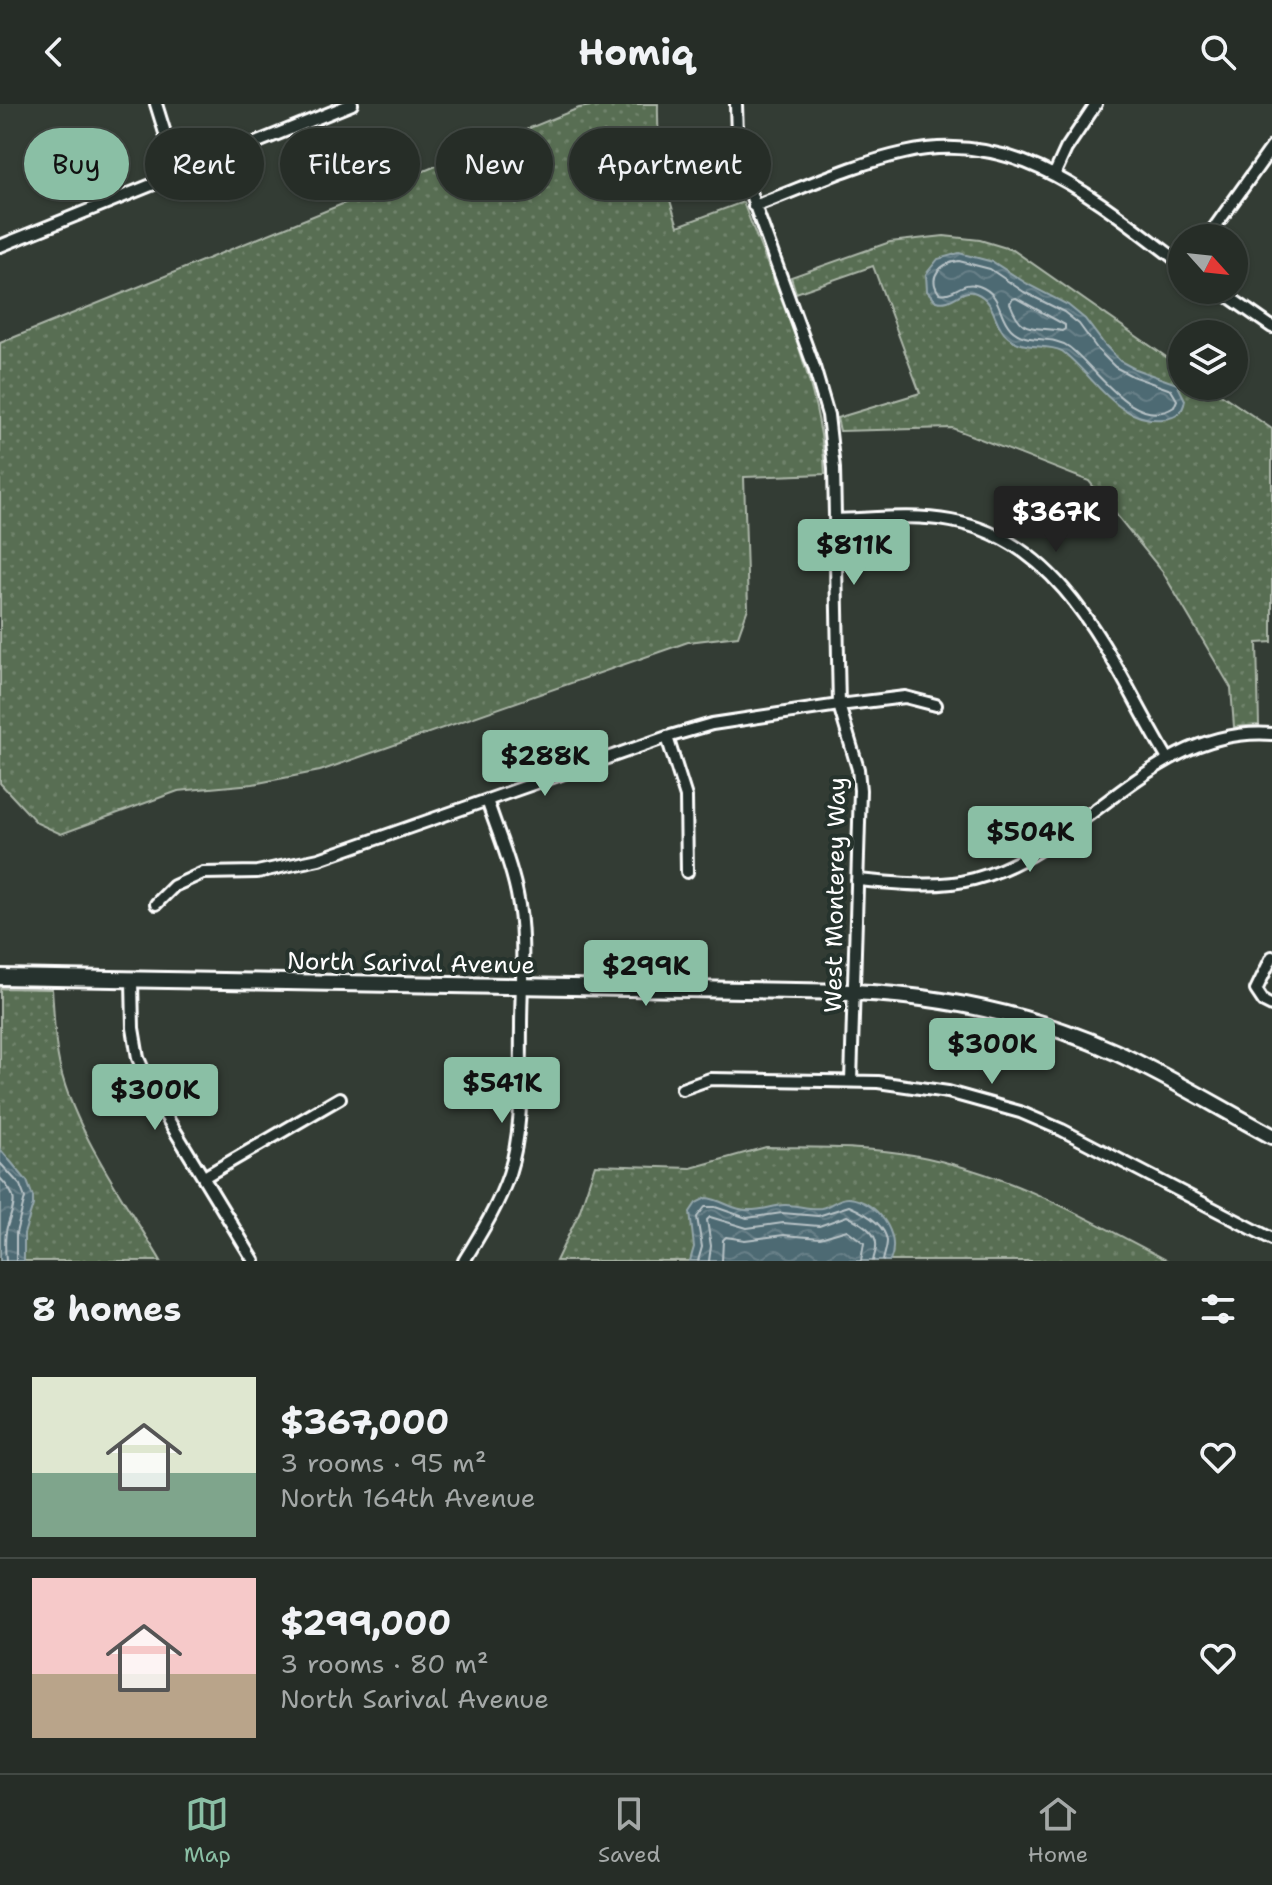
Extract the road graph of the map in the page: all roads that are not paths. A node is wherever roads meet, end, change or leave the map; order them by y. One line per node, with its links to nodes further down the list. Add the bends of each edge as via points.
1 (156, 104): 5 (street)
2 (352, 104): 6 (street)
3 (736, 104): 10 (street, West Monterey Way, via 739,153)
4 (1096, 104): 8 (street)
5 (163, 128)
6 (264, 140)
7 (1272, 147): 11 (street)
8 (1055, 173): 10 (street, via 983,150 921,150 886,157); 13 (street)
9 (145, 188): 12 (street)
10 (754, 206): 16 (street, West Monterey Way, via 824,399 833,451)
11 (1217, 224)
12 (0, 246)
13 (1168, 254)
14 (1239, 304): 15 (street)
15 (1272, 327)
16 (835, 520): 17 (street, West Monterey Way); 21 (street, via 950,521 1021,549 1074,600)
17 (839, 705): 18 (street, via 905,697); 20 (street, via 712,724); 24 (street, West Monterey Way, via 858,769)
18 (936, 705)
19 (1272, 734): 21 (street, via 1223,737)
20 (667, 737): 22 (street); 23 (street, via 686,797)
21 (1168, 759): 24 (street, via 1045,846 990,873 928,884)
22 (487, 800): 25 (street, via 319,859 257,872 203,873 174,886); 29 (street, via 517,890)
23 (687, 872)
24 (857, 880): 30 (street, West Monterey Way)
25 (156, 904)
26 (1272, 957): 31 (street, via 1256,990)
27 (0, 977): 28 (street, North Sarival Avenue)
28 (132, 980): 29 (street, North Sarival Avenue); 36 (street, via 138,1058 155,1098)
29 (522, 987): 30 (street, North Sarival Avenue); 39 (street, via 515,1153 493,1211)
30 (853, 992): 32 (street, West Monterey Way); 35 (street, North Sarival Avenue, via 916,996 1069,1034 1117,1053)
31 (1272, 1006)
32 (851, 1081): 33 (street, via 710,1079); 37 (street, via 948,1092 1020,1112)
33 (682, 1089)
34 (340, 1098): 36 (street)
35 (1272, 1136)
36 (204, 1177): 38 (street)
37 (1272, 1239)
38 (254, 1261)
39 (464, 1261)

